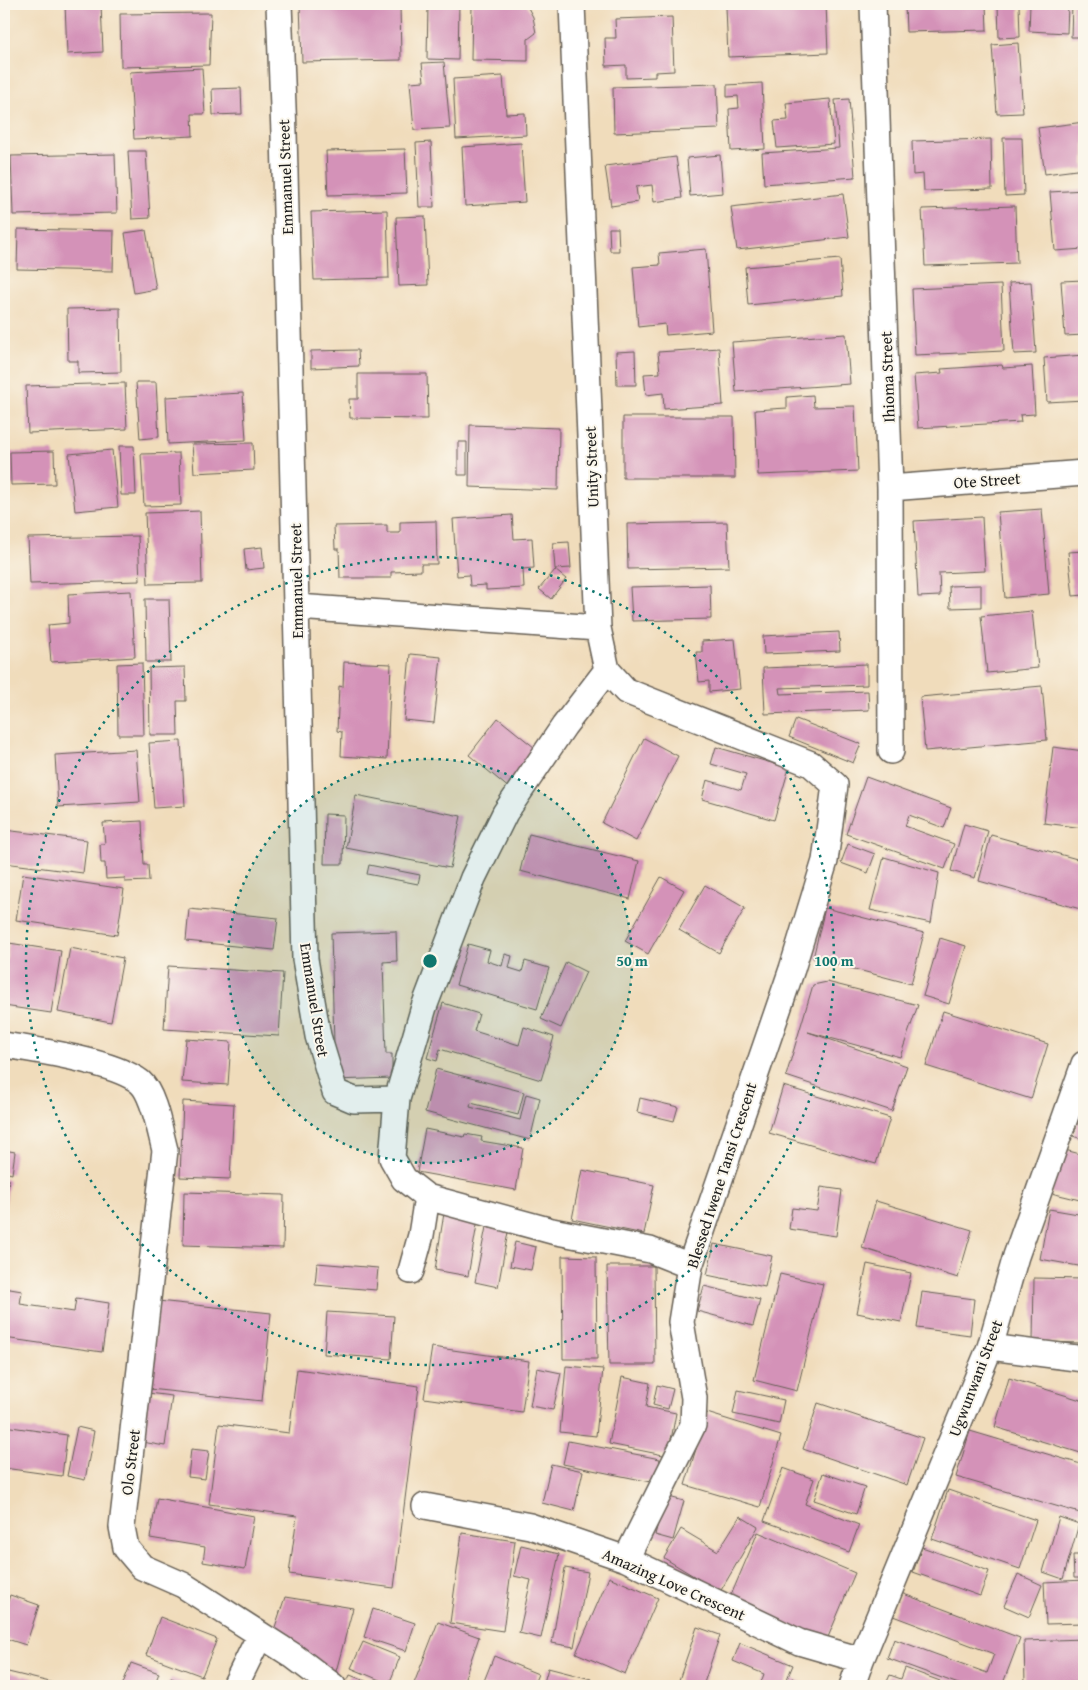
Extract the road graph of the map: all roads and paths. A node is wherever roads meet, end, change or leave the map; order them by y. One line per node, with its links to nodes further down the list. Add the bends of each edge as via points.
1 (278, 4): 6 (street, Emmanuel Street)
2 (572, 4): 7 (street, Unity Street)
3 (873, 4): 5 (street, Ihioma Street)
4 (1084, 473): 5 (street, Ote Street)
5 (890, 488): 9 (street, Ihioma Street)
6 (296, 607): 7 (street); 12 (street, Emmanuel Street, via 305,958 318,1036 335,1092 354,1100)
7 (598, 628): 8 (street, Unity Street)
8 (607, 670): 12 (street, via 505,813 473,878 424,1007); 14 (street, Blessed Iwene Tansi Crescent, via 626,691 811,764 835,785 825,861 792,969)
9 (891, 751)
10 (4, 1045): 20 (street, Olo Street, via 78,1059 140,1083 149,1096 165,1150 122,1527 126,1548 142,1567 183,1585)
11 (1084, 1064): 16 (street, Ugwunwani Street, via 1016,1256)
12 (397, 1099): 13 (street, via 392,1158 404,1180)
13 (426, 1197): 14 (street, via 552,1232 650,1250); 15 (street, via 421,1235)
14 (690, 1266): 19 (street, Blessed Iwene Tansi Crescent, via 681,1322 694,1398 693,1426)
15 (411, 1271)
16 (990, 1347): 17 (street); 21 (street, Ugwunwani Street)
17 (1084, 1359)
18 (425, 1506): 19 (street, Amazing Love Crescent, via 530,1526)
19 (626, 1559): 21 (street, Amazing Love Crescent, via 799,1642)
20 (260, 1635): 22 (street); 23 (street, Olo Street)
21 (861, 1660): 24 (street, Ugwunwani Street)
22 (235, 1686)
23 (333, 1686)
24 (852, 1686)

